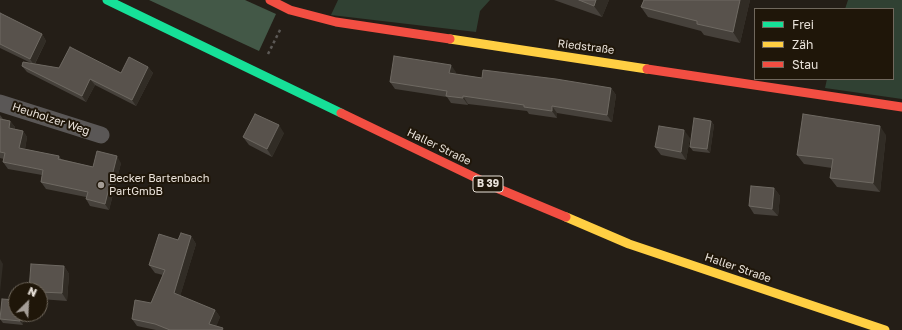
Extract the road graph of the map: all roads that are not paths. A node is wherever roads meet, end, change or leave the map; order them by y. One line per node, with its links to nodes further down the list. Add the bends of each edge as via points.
1 (107, 0): 6 (main road, Haller Straße / B 39, via 499,189 629,244)
2 (270, 0): 4 (main road, Riedstraße, via 290,10 336,22)
3 (0, 103): 5 (street, Heuholzer Weg)
4 (902, 106)
5 (101, 135)
6 (885, 330)

